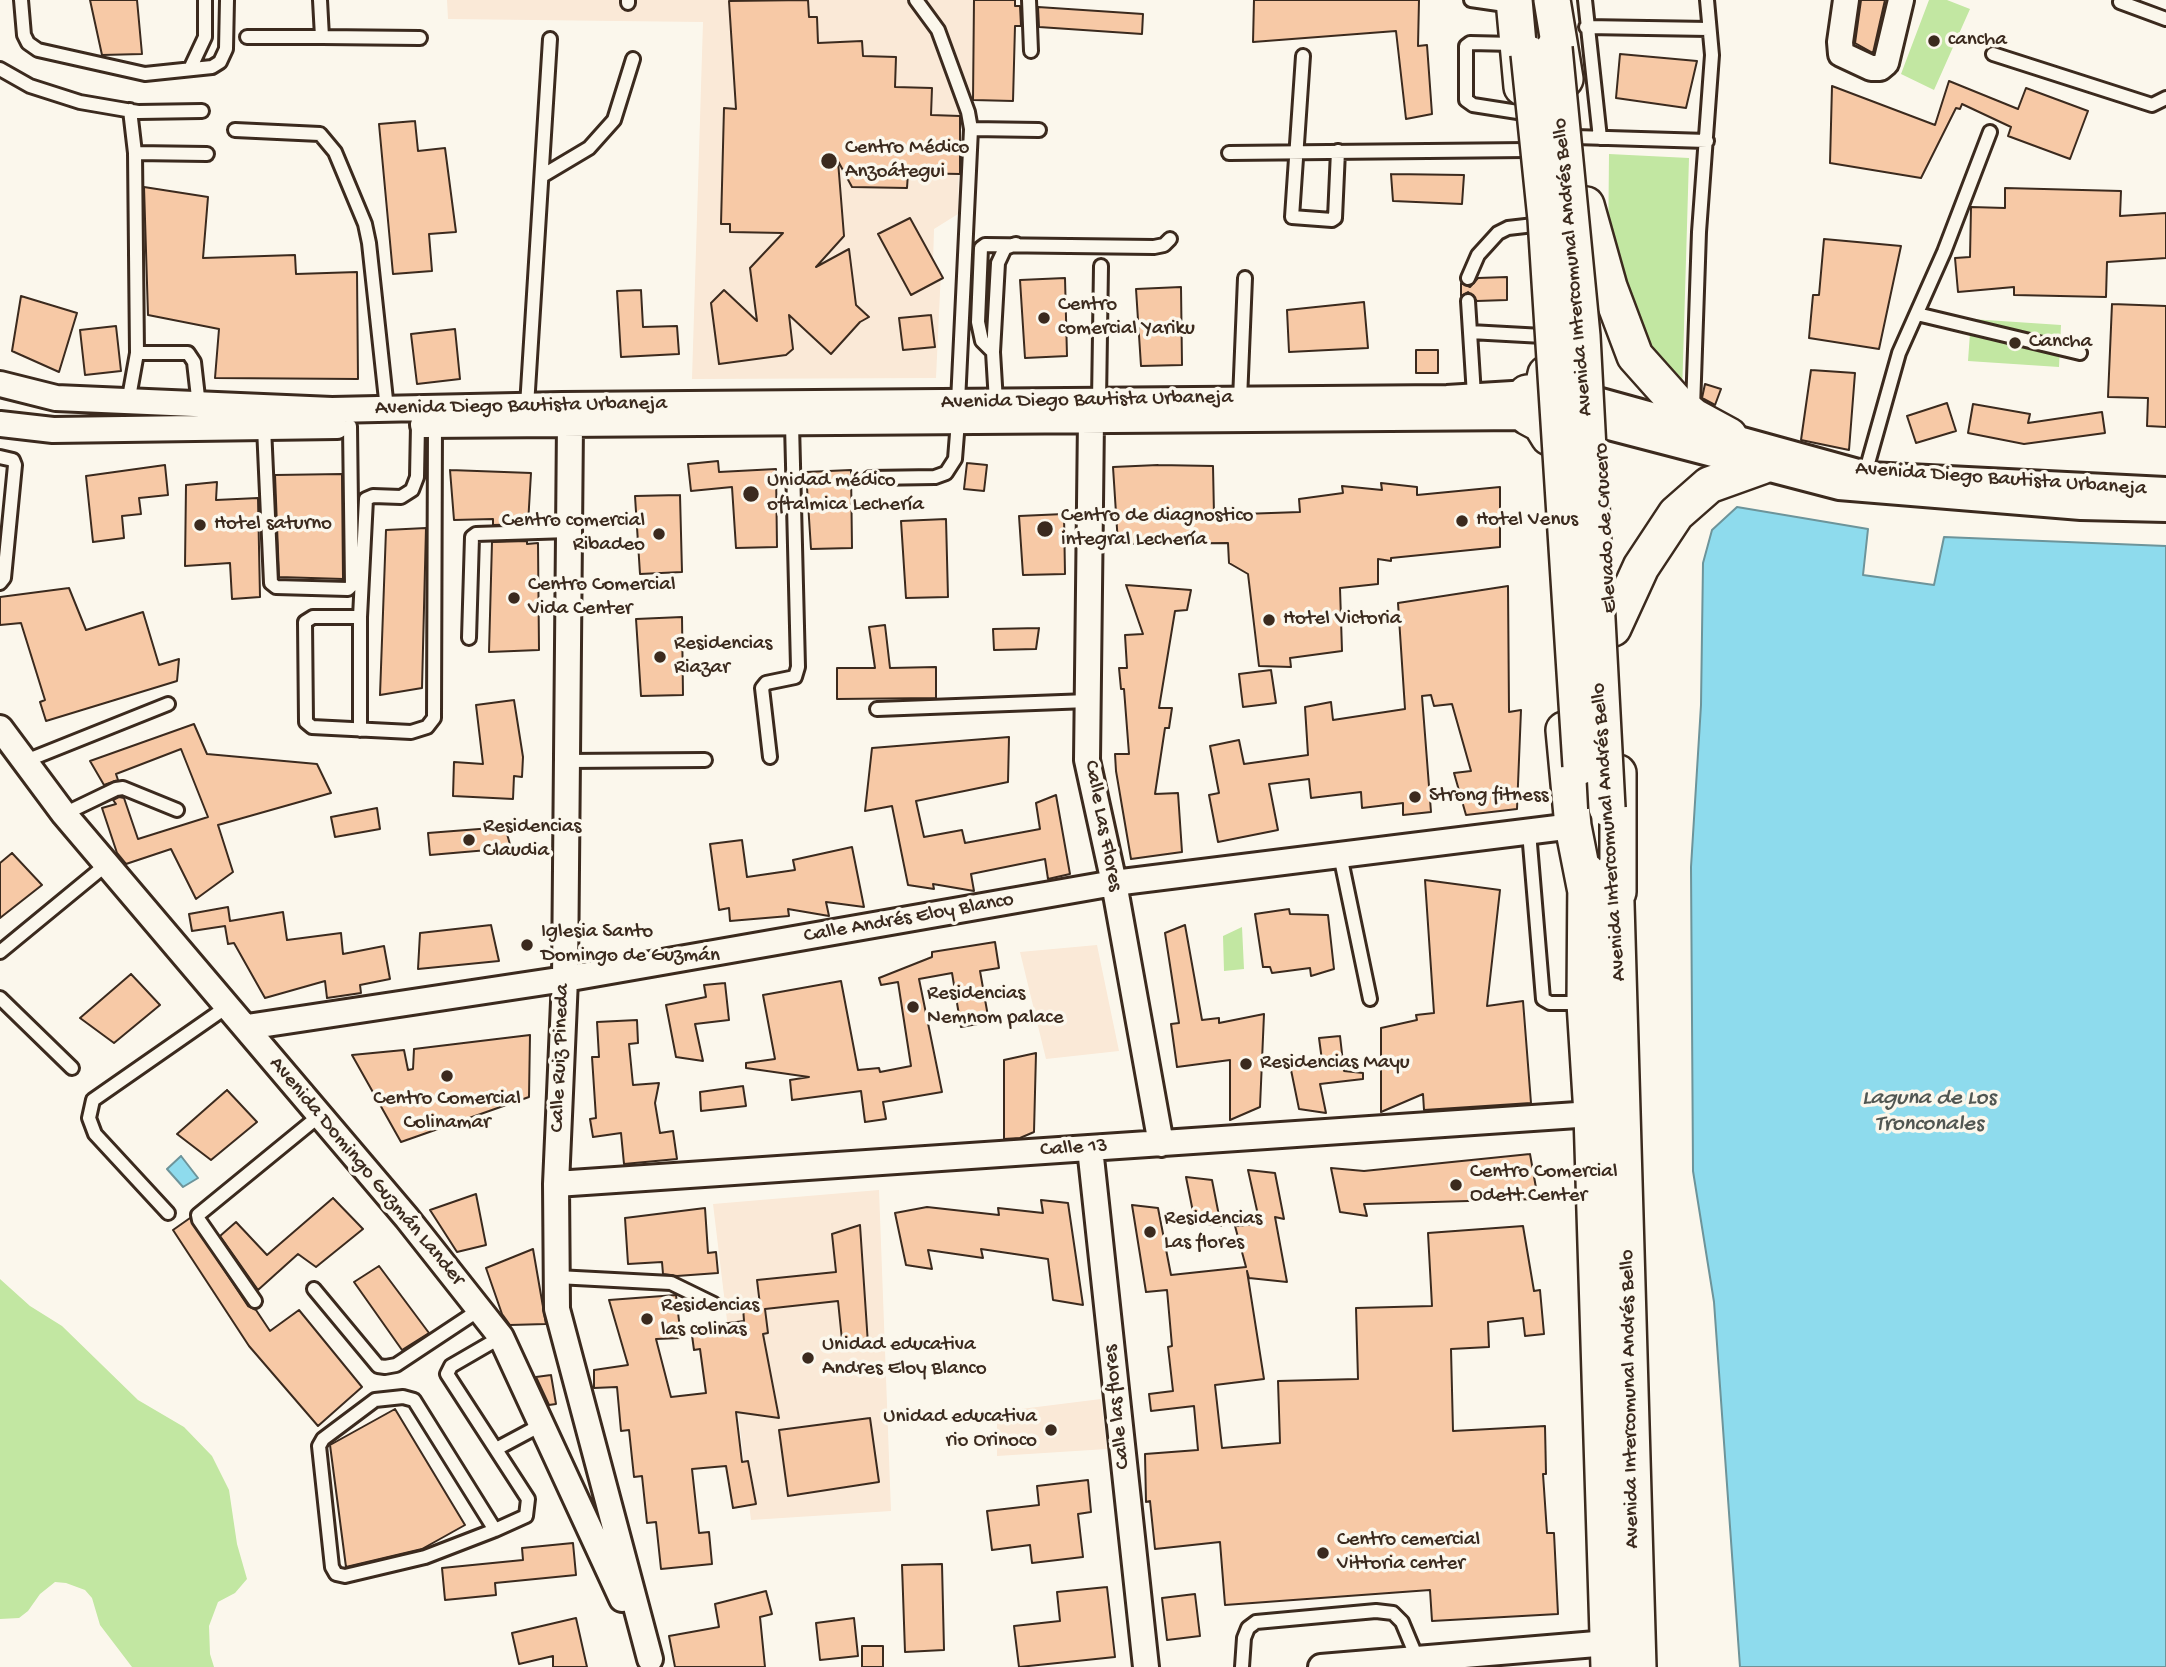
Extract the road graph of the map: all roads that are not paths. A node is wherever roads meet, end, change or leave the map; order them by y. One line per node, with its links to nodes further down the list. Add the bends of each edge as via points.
1 (21, 0): 27 (lane, via 24,35 38,50 145,74)
2 (205, 0): 27 (lane, via 205,37)
3 (226, 0): 27 (lane, via 226,49 220,62)
4 (320, 0): 18 (lane)
5 (916, 0): 32 (lane, via 938,30)
6 (1029, 0): 22 (lane)
7 (1471, 0): 12 (lane)
8 (1585, 0): 15 (lane)
9 (1707, 0): 16 (lane)
10 (1846, 0): 11 (street, via 1841,54 1871,68 1886,63)
11 (1901, 0)
12 (1530, 1): 21 (main road, Avenida Intercomunal Andrés Bello); 36 (main road, Elevado de Crucero)
13 (2120, 2): 14 (lane)
14 (2166, 19)
15 (1586, 27): 16 (lane); 36 (lane)
16 (1709, 29): 37 (lane)
17 (247, 37): 18 (lane)
18 (322, 37): 19 (lane)
19 (420, 38)
20 (550, 39): 44 (lane)
21 (1534, 49): 31 (main road); 31 (lane, via 1466,46 1466,100 1473,106); 101 (main road, Avenida Intercomunal Andrés Bello, bridge)
22 (1031, 51)
23 (1993, 54): 28 (lane, via 2152,105)
24 (1303, 56): 38 (lane)
25 (633, 59): 44 (lane, via 614,120 589,148)
26 (0, 69): 29 (lane, via 30,86 80,102)
27 (190, 69)
28 (2166, 98)
29 (131, 110): 30 (lane); 41 (lane)
30 (202, 111)
31 (1524, 113): 40 (main road)
32 (971, 129): 34 (lane); 69 (lane)
33 (235, 130): 67 (lane, via 320,134 335,152 369,243)
34 (1039, 130)
35 (1990, 132): 53 (lane)
36 (1587, 137): 37 (lane); 45 (main road, Elevado de Crucero)
37 (1707, 141): 72 (lane)
38 (1296, 150): 39 (lane); 39 (lane, via 1290,214 1332,220 1337,214); 42 (lane)
39 (1338, 150): 40 (lane)
40 (1527, 150): 46 (main road)
41 (135, 153): 43 (lane); 57 (lane)
42 (1229, 153)
43 (208, 154)
44 (542, 176): 65 (lane)
45 (1586, 205): 70 (main road, Elevado de Crucero); 72 (main road, via 1635,356)
46 (1534, 225): 51 (lane, via 1498,233 1478,255); 55 (main road)
47 (1170, 239): 48 (lane, via 1154,247)
48 (1016, 243): 56 (lane, via 1005,248 998,263); 56 (lane, via 981,248 979,331)
49 (1101, 266): 68 (lane)
50 (1245, 278): 61 (lane)
51 (1468, 278)
52 (1468, 301): 54 (lane)
53 (1917, 314): 58 (lane); 81 (lane, via 1885,393)
54 (1470, 332): 55 (lane); 60 (lane)
55 (1543, 336): 66 (main road)
56 (993, 352): 62 (lane)
57 (137, 354): 63 (lane); 64 (lane, via 192,356)
58 (2080, 354)
59 (0, 384): 63 (street, Avenida Diego Bautista Urbaneja, via 56,398)
60 (1474, 395): 61 (street, Avenida Diego Bautista Urbaneja); 66 (street, Avenida Diego Bautista Urbaneja)
61 (1240, 400): 68 (street, Avenida Diego Bautista Urbaneja)
62 (996, 402): 68 (street, Avenida Diego Bautista Urbaneja); 69 (street, Avenida Diego Bautista Urbaneja)
63 (128, 403): 64 (street, Avenida Diego Bautista Urbaneja)
64 (200, 406): 67 (street, Avenida Diego Bautista Urbaneja)
65 (527, 406): 67 (street, Avenida Diego Bautista Urbaneja); 71 (street, Avenida Diego Bautista Urbaneja)
66 (1541, 406): 68 (street, Avenida Diego Bautista Urbaneja); 70 (street, Avenida Diego Bautista Urbaneja); 101 (main road, via 1560,684)
67 (387, 409)
68 (1095, 410): 69 (street, Avenida Diego Bautista Urbaneja); 90 (street, Calle Las Flores)
69 (958, 412): 71 (street, Avenida Diego Bautista Urbaneja); 73 (street, Avenida Diego Bautista Urbaneja); 82 (lane, via 955,459 946,473)
70 (1601, 413): 78 (street, Avenida Diego Bautista Urbaneja); 80 (street, Avenida Diego Bautista Urbaneja); 88 (main road, Elevado de Crucero)
71 (566, 414): 73 (street, Avenida Diego Bautista Urbaneja); 75 (street, Avenida Diego Bautista Urbaneja); 85 (street, Calle Ruiz Pineda)
72 (1694, 417): 78 (main road)
73 (792, 424): 95 (lane, via 798,667 795,677 762,688)
74 (0, 425): 77 (street, Avenida Diego Bautista Urbaneja, via 53,430)
75 (427, 425): 76 (street, Avenida Diego Bautista Urbaneja); 87 (lane, via 412,490 401,497 366,499); 94 (lane, via 434,718 427,727 411,732)
76 (350, 426): 77 (street, Avenida Diego Bautista Urbaneja); 77 (lane, via 352,585 348,589 276,587 271,583)
77 (264, 427)
78 (1729, 436): 81 (street, Avenida Diego Bautista Urbaneja)
79 (0, 457): 86 (lane, via 15,465)
80 (1762, 466): 84 (street, Avenida Diego Bautista Urbaneja, via 1868,491); 88 (main road, via 1709,485 1676,514 1641,567)
81 (1865, 474): 83 (street, Avenida Diego Bautista Urbaneja)
82 (870, 478)
83 (2166, 490)
84 (2166, 509)
85 (569, 531): 89 (lane, via 471,537); 97 (street, Calle Ruiz Pineda)
86 (0, 583)
87 (360, 617): 94 (lane); 94 (lane, via 313,617 305,622 305,635 306,722 312,727)
88 (1613, 628): 106 (main road, Elevado de Crucero, via 1618,734)
89 (470, 638)
90 (1088, 701): 92 (lane); 105 (street, Calle Las Flores, via 1087,760)
91 (168, 704): 98 (lane)
92 (877, 709)
93 (0, 728): 98 (street, Avenida Domingo Guzmán Lander)
94 (360, 730)
95 (770, 757)
96 (705, 760): 97 (lane)
97 (566, 761): 108 (street, Calle Ruiz Pineda)
98 (23, 762): 100 (street, Avenida Domingo Guzmán Lander)
99 (177, 810): 100 (lane, via 123,788)
100 (64, 814): 104 (street, Avenida Domingo Guzmán Lander)
101 (1588, 814): 102 (street, Calle Andrés Eloy Blanco); 106 (main road, Avenida Intercomunal Andrés Bello)
102 (1529, 832): 103 (street, Calle Andrés Eloy Blanco); 111 (lane, via 1543,999)
103 (1340, 855): 105 (street, Calle Andrés Eloy Blanco); 110 (lane)
104 (107, 864): 107 (lane); 112 (street, Avenida Domingo Guzmán Lander)
105 (1114, 883): 108 (street, Calle Andrés Eloy Blanco); 117 (street, Calle Las Flores)
106 (1602, 892): 111 (main road, Avenida Intercomunal Andrés Bello); 136 (main road, Avenida Intercomunal Andrés Bello)
107 (0, 953)
108 (565, 979): 113 (street, Calle Andrés Eloy Blanco); 119 (street, Calle Ruiz Pineda)
109 (0, 998): 114 (lane)
110 (1370, 999)
111 (1585, 1003): 115 (main road, Avenida Intercomunal Andrés Bello)
112 (228, 1006): 113 (street, Avenida Domingo Guzmán Lander); 120 (lane, via 93,1100 89,1118 95,1134)
113 (247, 1027): 116 (street, Avenida Domingo Guzmán Lander)
114 (72, 1068)
115 (1592, 1114): 117 (street, Calle 13); 130 (main road, Avenida Intercomunal Andrés Bello)
116 (319, 1116): 123 (lane, via 198,1215); 125 (street, Avenida Domingo Guzmán Lander)
117 (1161, 1144): 118 (street, Calle 13)
118 (1090, 1148): 119 (street, Calle 13); 133 (street, Calle las flores)
119 (556, 1184): 121 (street, Calle Ruiz Pineda)
120 (168, 1213)
121 (557, 1277): 124 (lane, via 671,1283); 132 (street, Calle Ruiz Pineda, via 557,1309)
122 (314, 1289): 125 (lane, via 378,1366 385,1367 396,1365)
123 (255, 1301)
124 (714, 1304)
125 (479, 1310): 126 (street, Avenida Domingo Guzmán Lander)
126 (501, 1337): 127 (street, Avenida Domingo Guzmán Lander); 128 (lane, via 451,1366 447,1374)
127 (541, 1424): 128 (lane); 132 (street, Avenida Domingo Guzmán Lander)
128 (498, 1448): 129 (lane, via 529,1508 526,1516)
129 (495, 1530): 129 (lane, via 414,1400 403,1396 375,1400 320,1442 336,1574 345,1576 425,1557)
130 (1609, 1655): 131 (street)
131 (1417, 1658): 134 (lane, via 1402,1622 1393,1614 1376,1611 1256,1622 1244,1638); 135 (street)
132 (651, 1663)
133 (1146, 1667)
134 (1242, 1667)
135 (1321, 1667)
136 (1638, 1667)

